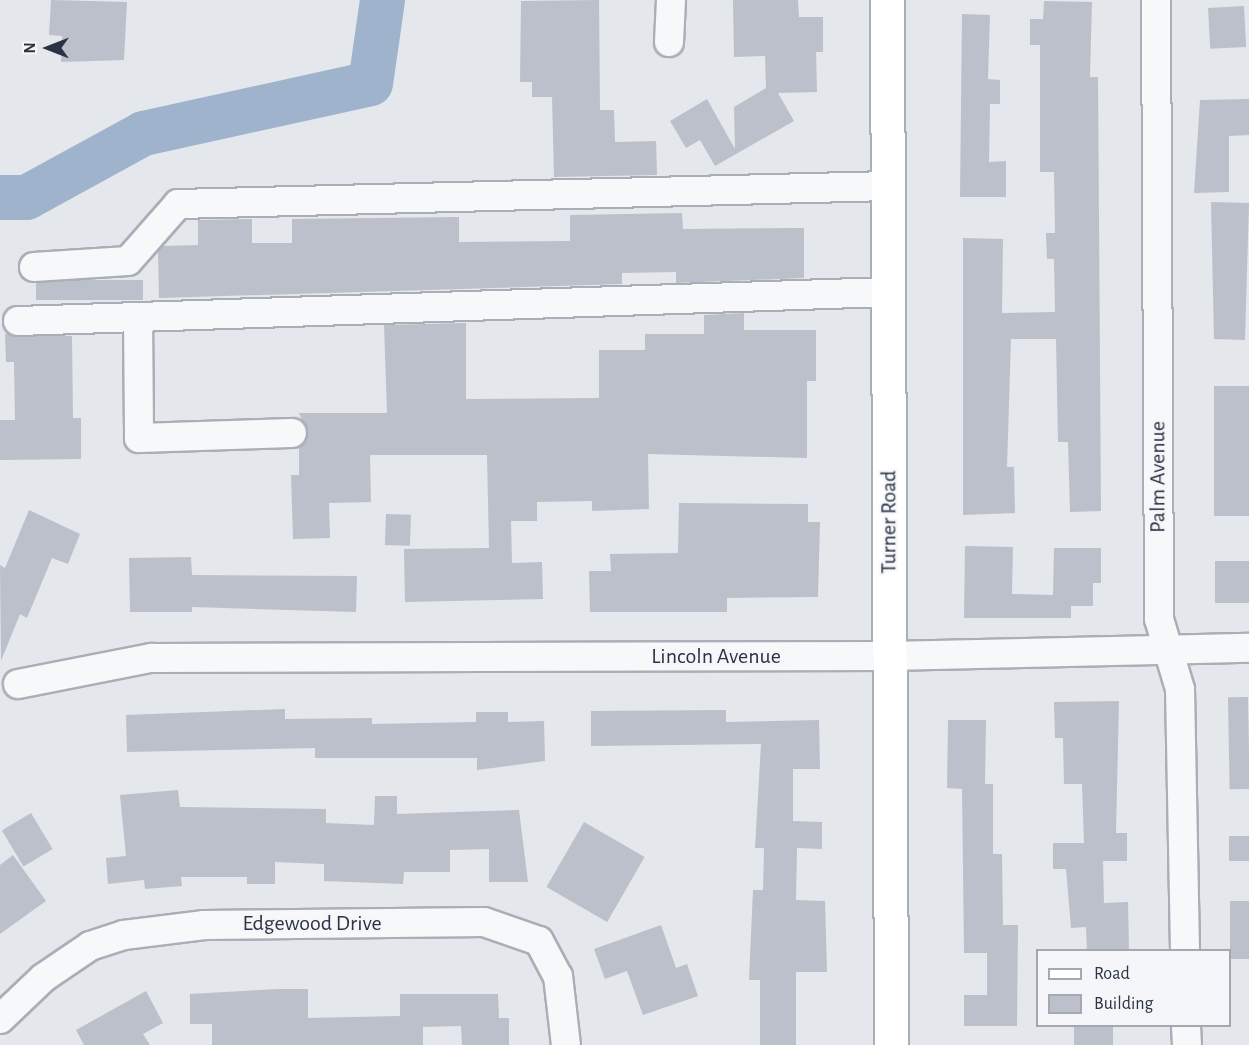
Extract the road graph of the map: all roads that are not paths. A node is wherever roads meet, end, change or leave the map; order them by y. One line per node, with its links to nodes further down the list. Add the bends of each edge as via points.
1 (671, 0): 4 (street)
2 (887, 0): 5 (main road, Turner Road)
3 (1156, 0): 12 (street, Palm Avenue, via 1159,619)
4 (669, 42)
5 (888, 186): 6 (street, via 178,204 128,261); 7 (main road, Turner Road)
6 (34, 267)
7 (888, 292): 8 (street); 13 (main road, Turner Road)
8 (138, 317): 9 (street); 10 (street, via 139,438)
9 (18, 321)
10 (292, 433)
11 (1249, 648): 12 (street, Lincoln Avenue)
12 (1169, 652): 13 (street, Lincoln Avenue); 15 (street, Palm Avenue, via 1180,689)
13 (889, 656): 14 (street, Lincoln Avenue, via 184,659 107,664); 19 (main road, Turner Road)
14 (18, 684)
15 (1185, 949)
16 (0, 1019): 18 (street, Edgewood Drive, via 43,978 90,946 124,934 204,925 484,922 540,941 558,976)
17 (1186, 1027): 20 (street)
18 (566, 1045)
19 (891, 1045)
20 (1187, 1045)

